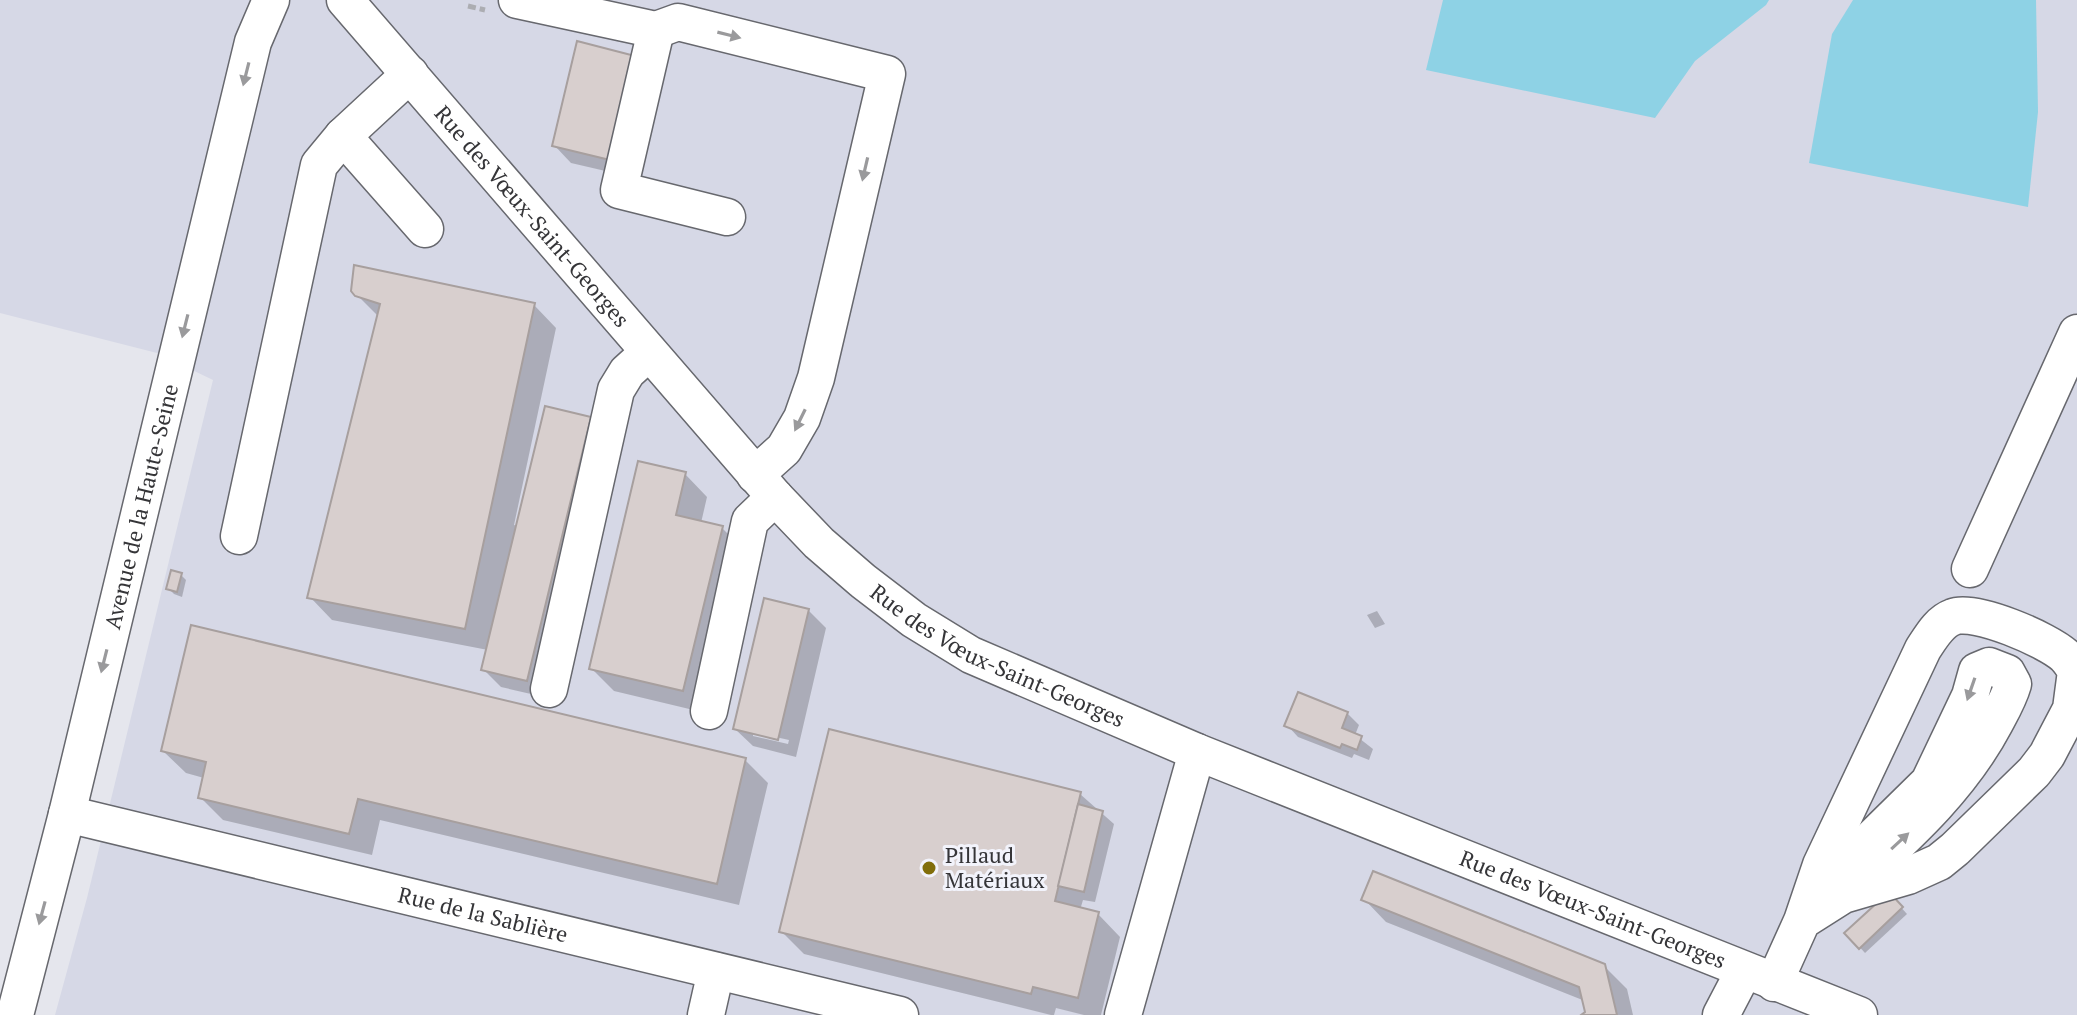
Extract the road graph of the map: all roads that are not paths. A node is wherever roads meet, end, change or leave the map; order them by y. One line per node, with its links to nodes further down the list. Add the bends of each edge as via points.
1 (271, 0): 17 (street, Avenue de la Haute-Seine, one-way to 17, via 253,42)
2 (517, 0): 4 (street)
3 (350, 2): 5 (street, Rue des Vœux-Saint-Georges)
4 (658, 17): 7 (street, via 619,190); 11 (street, one-way to 11, via 887,74 816,378 802,418)
5 (410, 74): 6 (street); 10 (street, Rue des Vœux-Saint-Georges)
6 (343, 136): 8 (street); 12 (street, via 319,165)
7 (727, 217)
8 (425, 229)
9 (2077, 333): 13 (street)
10 (649, 352): 11 (street, Rue des Vœux-Saint-Georges); 14 (street, via 616,390)
11 (765, 486): 15 (street, via 750,521); 16 (street, Rue des Vœux-Saint-Georges, via 819,543 914,620 971,655)
12 (239, 536)
13 (1970, 569)
14 (549, 689)
15 (709, 711)
16 (1197, 752): 20 (street, Rue des Vœux-Saint-Georges); 24 (street)
17 (67, 814): 19 (street, Rue de la Sablière); 21 (street, Avenue de la Haute-Seine, one-way to 21)
18 (1818, 905): 18 (street, one-way to 18, via 1939,805 1965,774 2010,696 2013,684 2007,673 1989,666 1977,671 1929,782); 18 (street, via 1821,865 1923,649 1942,623 1955,615 1987,617 2066,656 2076,671 2071,709 2034,772 1939,862); 20 (street)
19 (716, 971): 22 (street); 23 (street, Rue de la Sablière)
20 (1759, 977): 25 (street); 26 (street, Rue des Vœux-Saint-Georges)
21 (15, 1015)
22 (706, 1015)
23 (900, 1015)
24 (1123, 1015)
25 (1721, 1015)
26 (1859, 1015)

